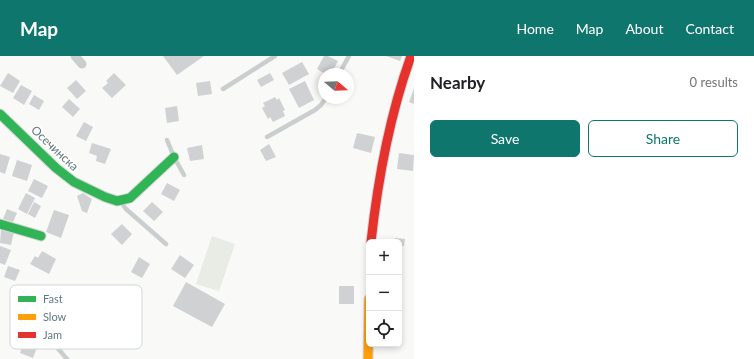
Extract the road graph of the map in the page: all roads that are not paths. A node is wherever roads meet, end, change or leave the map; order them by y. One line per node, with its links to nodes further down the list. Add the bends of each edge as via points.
1 (75, 56): 5 (street)
2 (275, 56): 7 (lane)
3 (349, 56): 6 (lane)
4 (411, 56): 17 (street, via 388,126)
5 (82, 64)
6 (343, 68)
7 (223, 89)
8 (322, 104): 10 (lane)
9 (0, 114): 14 (street, Осечинска, via 74,182 105,197)
10 (267, 137)
11 (167, 140): 12 (lane)
12 (174, 157): 13 (lane); 14 (street, via 130,198)
13 (184, 175)
14 (121, 201): 18 (lane, via 126,209)
15 (0, 224): 16 (street)
16 (41, 236)
17 (371, 239)
18 (166, 244)
19 (369, 311): 22 (street)
20 (58, 349): 21 (lane)
21 (67, 359)
22 (368, 359)

